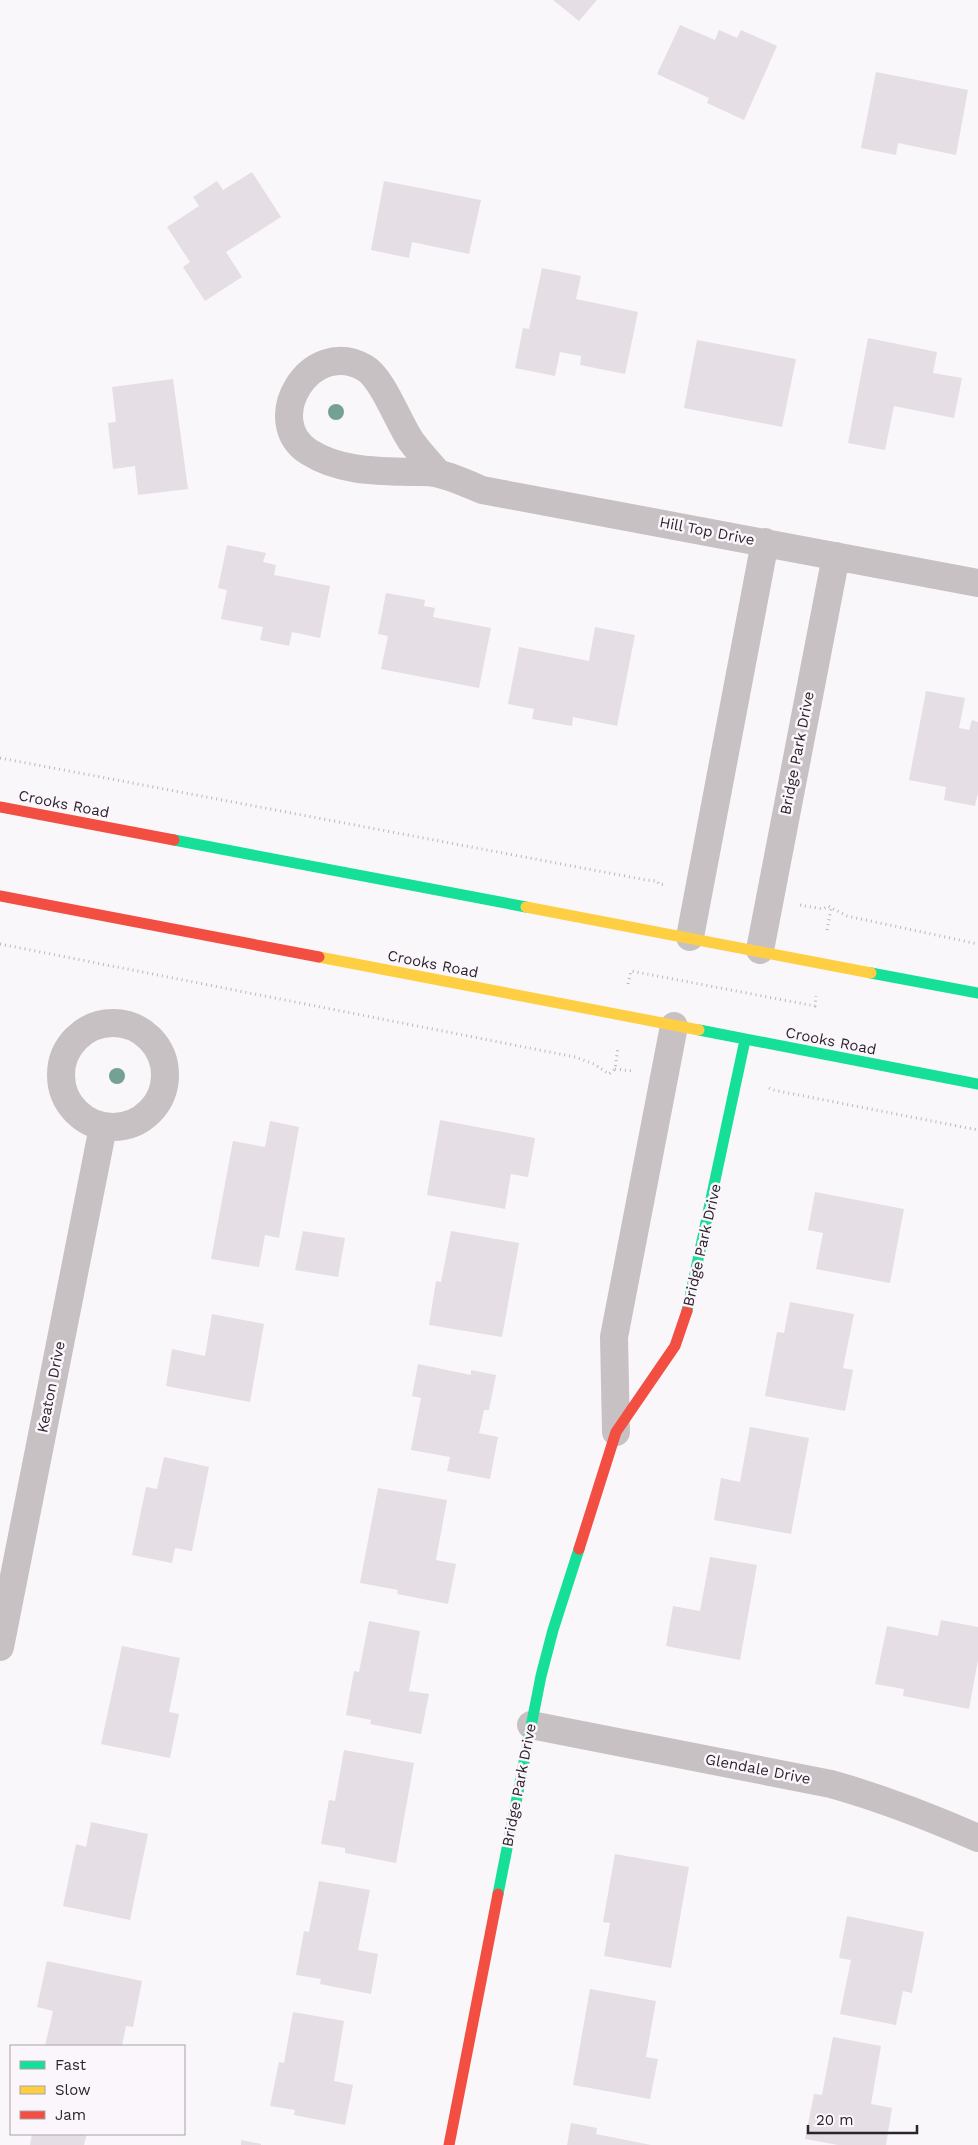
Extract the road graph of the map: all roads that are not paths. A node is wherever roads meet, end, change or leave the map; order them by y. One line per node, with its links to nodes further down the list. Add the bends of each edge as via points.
1 (438, 473): 1 (street, Hill Top Drive, via 365,470 320,459 307,451 296,438 290,423 294,391 318,366 350,362 365,368 378,379 412,442); 2 (street, Hill Top Drive, via 482,490)
2 (765, 542): 3 (street, Hill Top Drive); 7 (street)
3 (836, 556): 4 (street, Hill Top Drive); 8 (street, Bridge Park Drive)
4 (978, 583)
5 (0, 807): 7 (main road, Crooks Road)
6 (0, 896): 10 (main road, Crooks Road)
7 (690, 937): 8 (main road, Crooks Road)
8 (760, 950): 9 (main road, Crooks Road)
9 (978, 993)
10 (674, 1026): 11 (main road, Crooks Road); 14 (street, Bridge Park Drive, via 614,1337)
11 (745, 1040): 12 (main road, Crooks Road); 14 (main road, Bridge Park Drive, via 687,1313 675,1346)
12 (978, 1084)
13 (103, 1126): 15 (street, Keaton Drive)
14 (616, 1432): 16 (main road, Bridge Park Drive, via 554,1630)
15 (0, 1647)
16 (531, 1725): 17 (street, Glendale Drive, via 830,1784 914,1811); 18 (main road, Bridge Park Drive)
17 (978, 1838)
18 (450, 2145)

